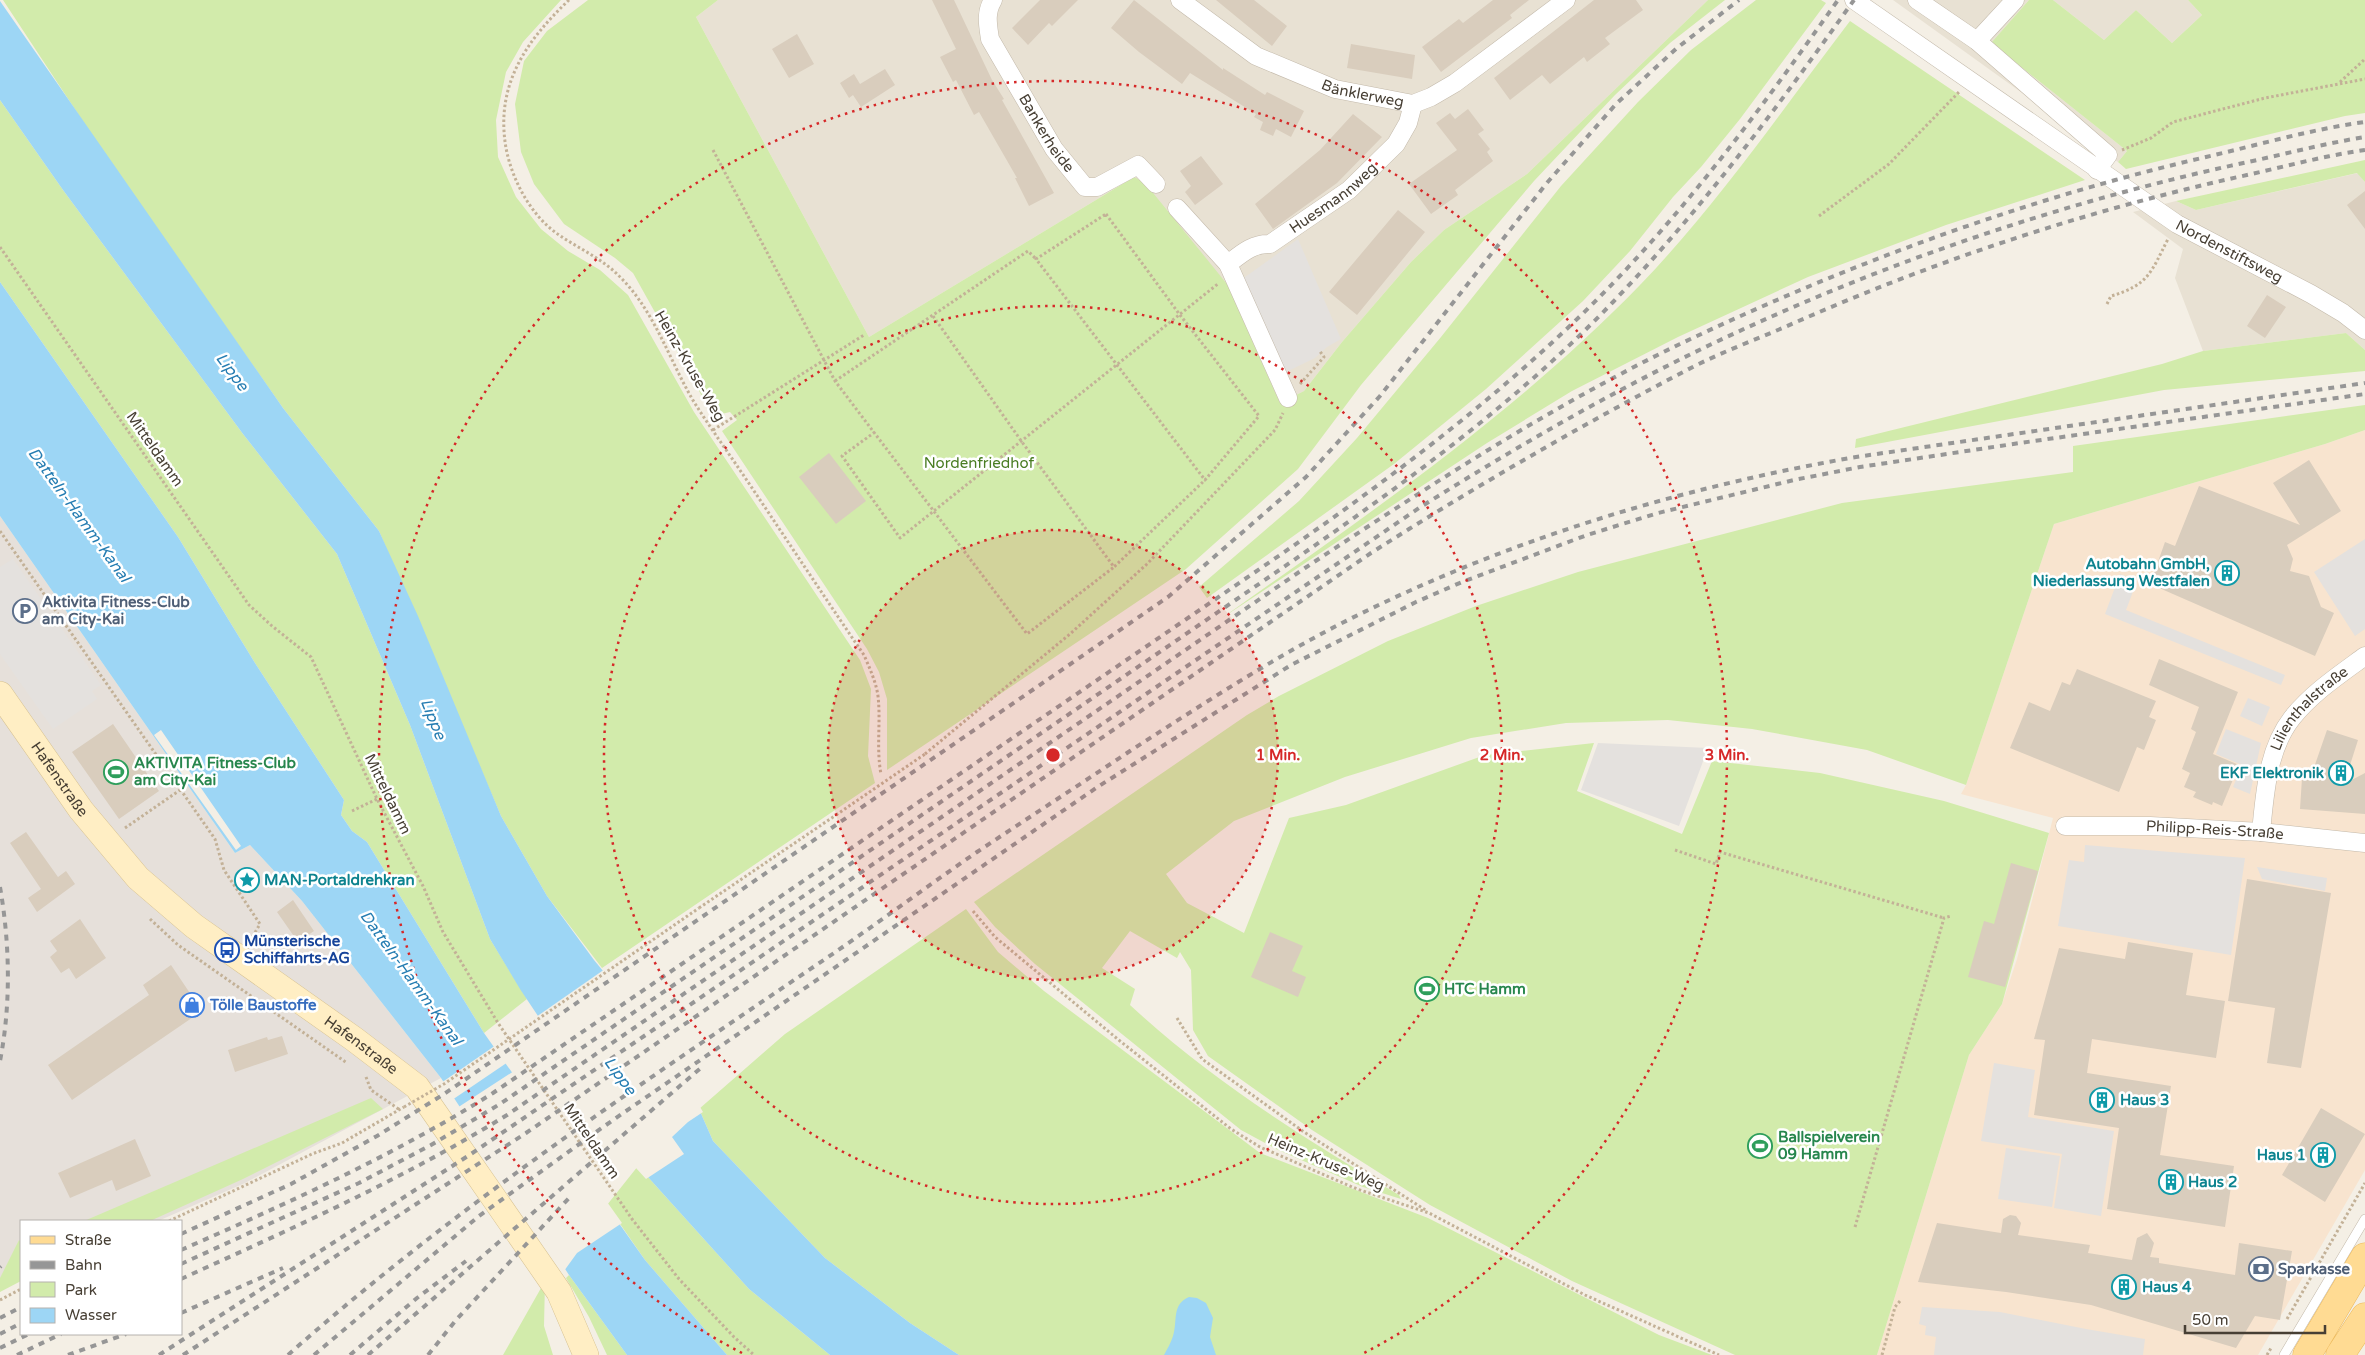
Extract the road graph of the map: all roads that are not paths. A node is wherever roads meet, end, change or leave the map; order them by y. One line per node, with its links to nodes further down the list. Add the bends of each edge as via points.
1 (993, 0): 10 (street, Bankerheide, via 987,21 990,39 1054,148 1085,187 1097,187 1138,166)
2 (1180, 0): 8 (street, Bänklerweg, via 1256,56 1336,89)
3 (1566, 0): 8 (street, Bänklerweg, via 1455,83)
4 (1854, 0): 9 (street, Nordenstiftsweg)
5 (1917, 0): 7 (street)
6 (2016, 0): 7 (street)
7 (1977, 41): 9 (street, via 2108,155)
8 (1413, 104): 12 (street, Huesmannweg, via 1408,124 1396,144 1348,190 1270,244 1254,246)
9 (2097, 170): 13 (street, Nordenstiftsweg, via 2176,224 2311,294)
10 (1156, 184)
11 (1177, 208): 12 (street)
12 (1228, 264): 14 (street)
13 (2365, 330)
14 (1288, 398)
15 (2365, 656): 18 (street, Lilienthalstraße, via 2333,679 2290,720 2270,766)
16 (0, 694): 23 (main road, Hafenstraße, via 106,841 138,878 164,902 417,1087 559,1292)
17 (2065, 826): 18 (street, Philipp-Reis-Straße, via 2150,826)
18 (2261, 832): 19 (street, Philipp-Reis-Straße)
19 (2365, 843)
20 (2365, 1219): 24 (lane)
21 (2365, 1258): 25 (main road)
22 (2365, 1318): 26 (main road)
23 (586, 1355)
24 (2284, 1355)
25 (2308, 1355)
26 (2340, 1355)

